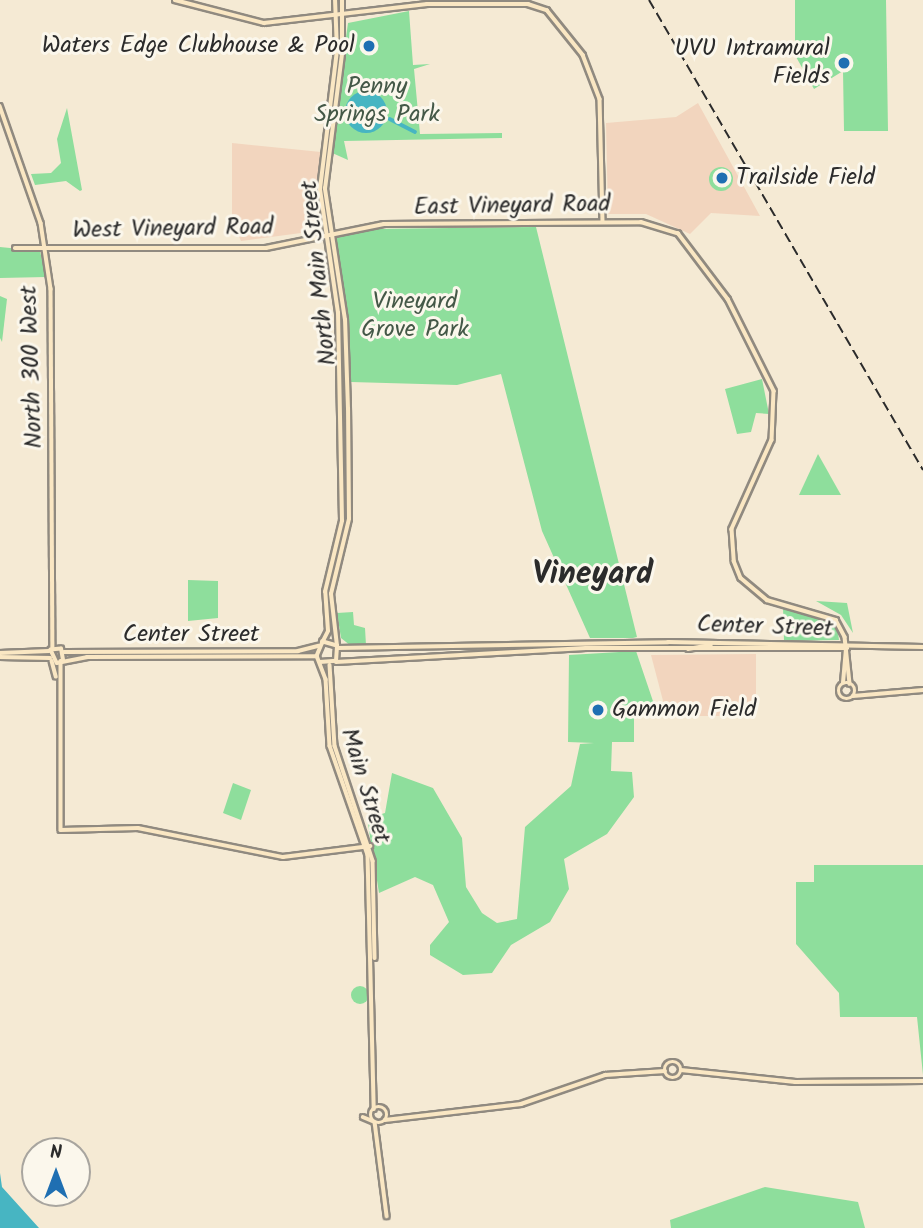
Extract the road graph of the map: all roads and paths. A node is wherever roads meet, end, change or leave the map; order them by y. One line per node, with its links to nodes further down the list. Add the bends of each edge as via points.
1 (175, 0): 5 (street, via 264,23)
2 (335, 0): 5 (street)
3 (342, 0): 4 (street)
4 (344, 18): 5 (street); 7 (street, via 427,4 528,4 547,10 583,55 600,99); 8 (street, North Main Street, via 326,164)
5 (338, 19): 8 (street, via 321,157)
6 (0, 106): 10 (street, North 300 West, via 41,223)
7 (603, 222): 8 (street, East Vineyard Road, via 371,225); 17 (street, East Vineyard Road, via 658,225 689,243 761,356 775,398 772,440 732,529 734,561 741,578 767,600 828,615 845,637)
8 (327, 234): 10 (street, West Vineyard Road, via 266,248); 12 (street, North Main Street, via 338,313 342,480 341,528 328,574); 15 (street, North Main Street, via 345,320 348,409 349,519 334,573)
9 (15, 248): 10 (street, West Vineyard Road)
10 (43, 248): 11 (street, North 300 West, via 52,308)
11 (57, 634): 19 (street, North 300 West); 20 (street, North 300 West)
12 (321, 644): 15 (street, Center Street); 20 (street, Center Street, via 298,651); 23 (street)
13 (711, 645): 14 (street, Center Street); 15 (street, Center Street); 18 (street)
14 (730, 645): 17 (street, Center Street); 21 (street)
15 (338, 647): 27 (street, Main Street)
16 (923, 647): 17 (street, Center Street)
17 (846, 648): 21 (street, Center Street); 29 (street); 30 (street)
18 (688, 649): 21 (street, Center Street); 27 (street, Center Street, via 386,655)
19 (52, 650): 20 (street, Center Street); 22 (street); 24 (street, North 300 West)
20 (62, 650): 25 (street, North 300 West)
21 (734, 652)
22 (0, 655): 24 (street)
23 (317, 656): 25 (street, Center Street); 26 (street, Main Street)
24 (51, 660): 25 (street, Center Street); 28 (street)
25 (62, 661): 28 (street, North 300 West)
26 (320, 662): 27 (street, Center Street); 34 (street, Main Street, via 330,746)
27 (332, 663): 34 (street, Main Street, via 335,746)
28 (57, 678): 34 (street, via 61,830 138,828 283,857)
29 (842, 684): 30 (street); 33 (street, via 841,698)
30 (851, 685): 32 (street); 33 (street)
31 (923, 690): 32 (street)
32 (869, 691): 33 (street)
33 (853, 696)
34 (368, 846): 38 (street, Main Street)
35 (681, 1070): 36 (street, via 673,1078); 36 (street, via 672,1062); 37 (street, via 794,1082)
36 (665, 1071): 41 (street, via 605,1075 521,1104)
37 (923, 1081)
38 (376, 1096): 39 (street, Main Street); 40 (street, Main Street)
39 (384, 1110): 40 (street); 41 (street); 43 (street)
40 (373, 1111): 42 (street); 42 (street, via 363,1117)
41 (399, 1115): 43 (street)
42 (374, 1121): 43 (street); 44 (street)
43 (384, 1121): 44 (street)
44 (380, 1136): 45 (street)
45 (387, 1216)

